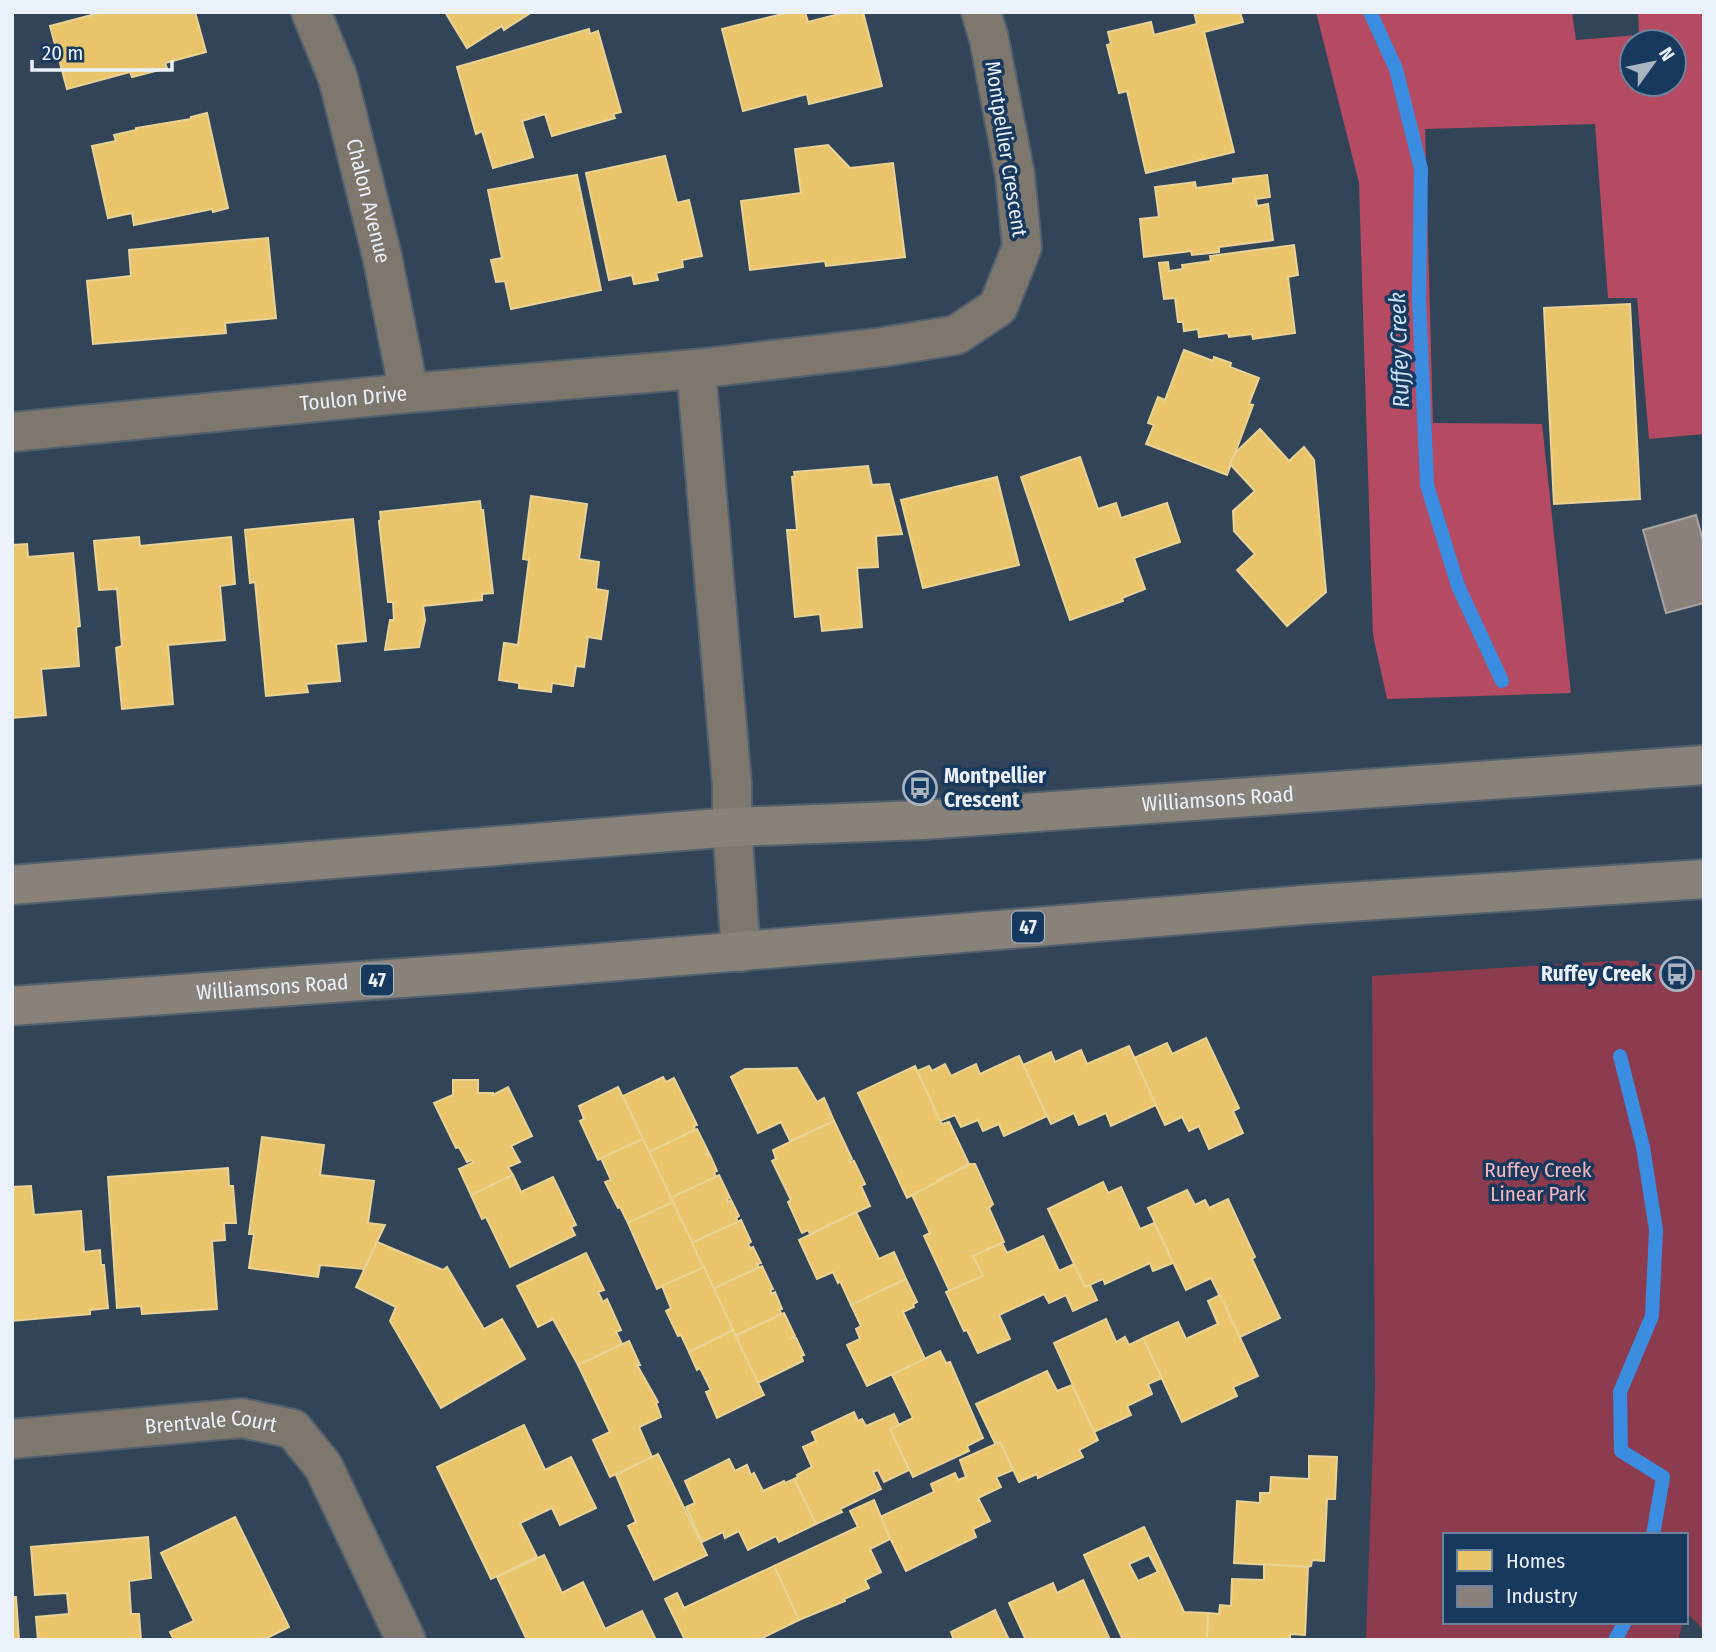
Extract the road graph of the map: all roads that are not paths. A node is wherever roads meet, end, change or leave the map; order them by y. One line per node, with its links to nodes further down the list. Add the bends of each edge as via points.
1 (311, 12): 4 (street, Chalon Avenue, via 338,78 383,256)
2 (981, 12): 3 (street, Montpellier Crescent, via 1015,175 1022,247 998,307 956,335)
3 (696, 369): 4 (street, Toulon Drive); 7 (street, via 730,754)
4 (409, 393): 5 (street, Toulon Drive)
5 (12, 432)
6 (1704, 765): 7 (main road, Williamsons Road, via 923,820)
7 (732, 827): 9 (main road, Williamsons Road); 10 (street)
8 (1704, 879): 10 (main road, Williamsons Road / 47, via 1316,904)
9 (12, 885)
10 (741, 951): 11 (main road, Williamsons Road / 47)
11 (12, 1006)
12 (12, 1439): 13 (street, Brentvale Court, via 242,1418 293,1429 323,1466)
13 (406, 1640)

